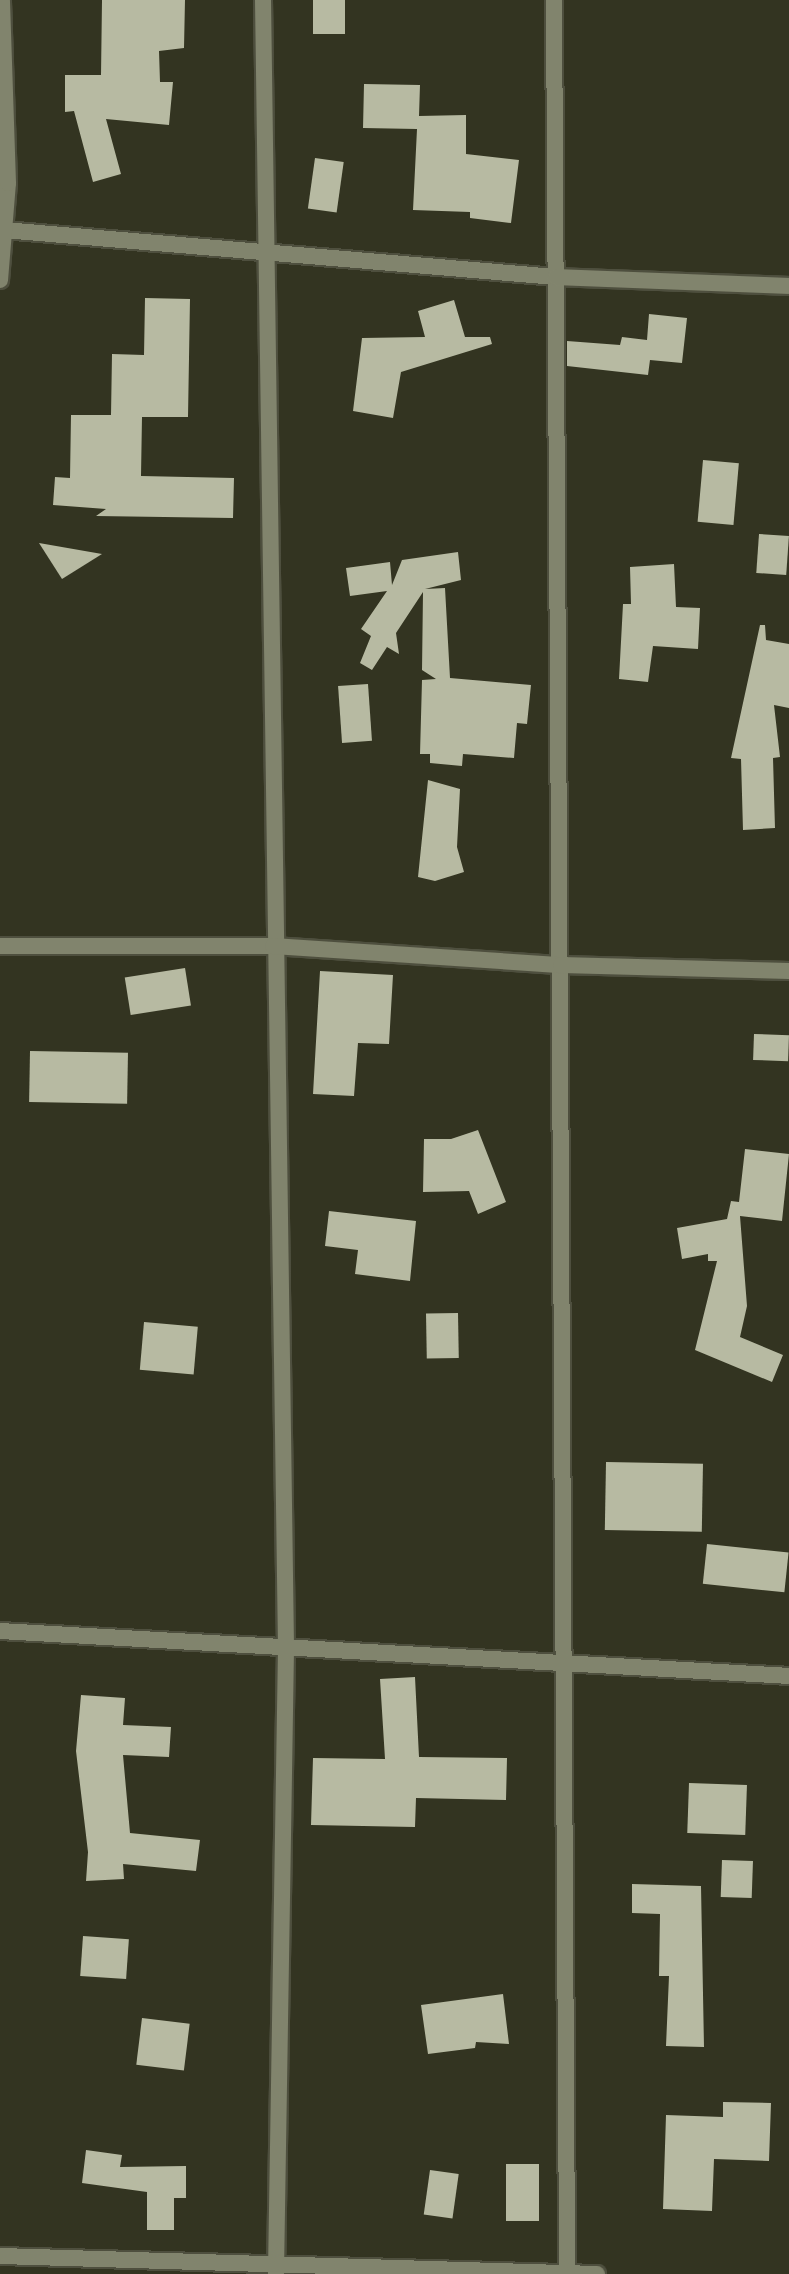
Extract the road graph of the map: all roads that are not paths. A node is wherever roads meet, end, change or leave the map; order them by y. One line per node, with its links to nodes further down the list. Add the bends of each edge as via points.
1 (2, 0): 4 (street)
2 (263, 0): 6 (street)
3 (554, 0): 7 (street)
4 (4, 183): 5 (street)
5 (4, 230): 6 (street); 8 (street)
6 (267, 256): 7 (street); 11 (street)
7 (556, 277): 9 (street); 12 (street)
8 (0, 280)
9 (789, 286)
10 (0, 946): 11 (street)
11 (273, 946): 12 (street); 15 (street)
12 (561, 965): 13 (street); 16 (street)
13 (789, 971)
14 (0, 1631): 15 (street)
15 (286, 1649): 16 (street); 19 (street)
16 (566, 1666): 17 (street); 20 (street)
17 (789, 1676)
18 (0, 2256): 19 (street)
19 (276, 2271): 20 (street)
20 (567, 2274): 21 (street)
21 (597, 2274)

